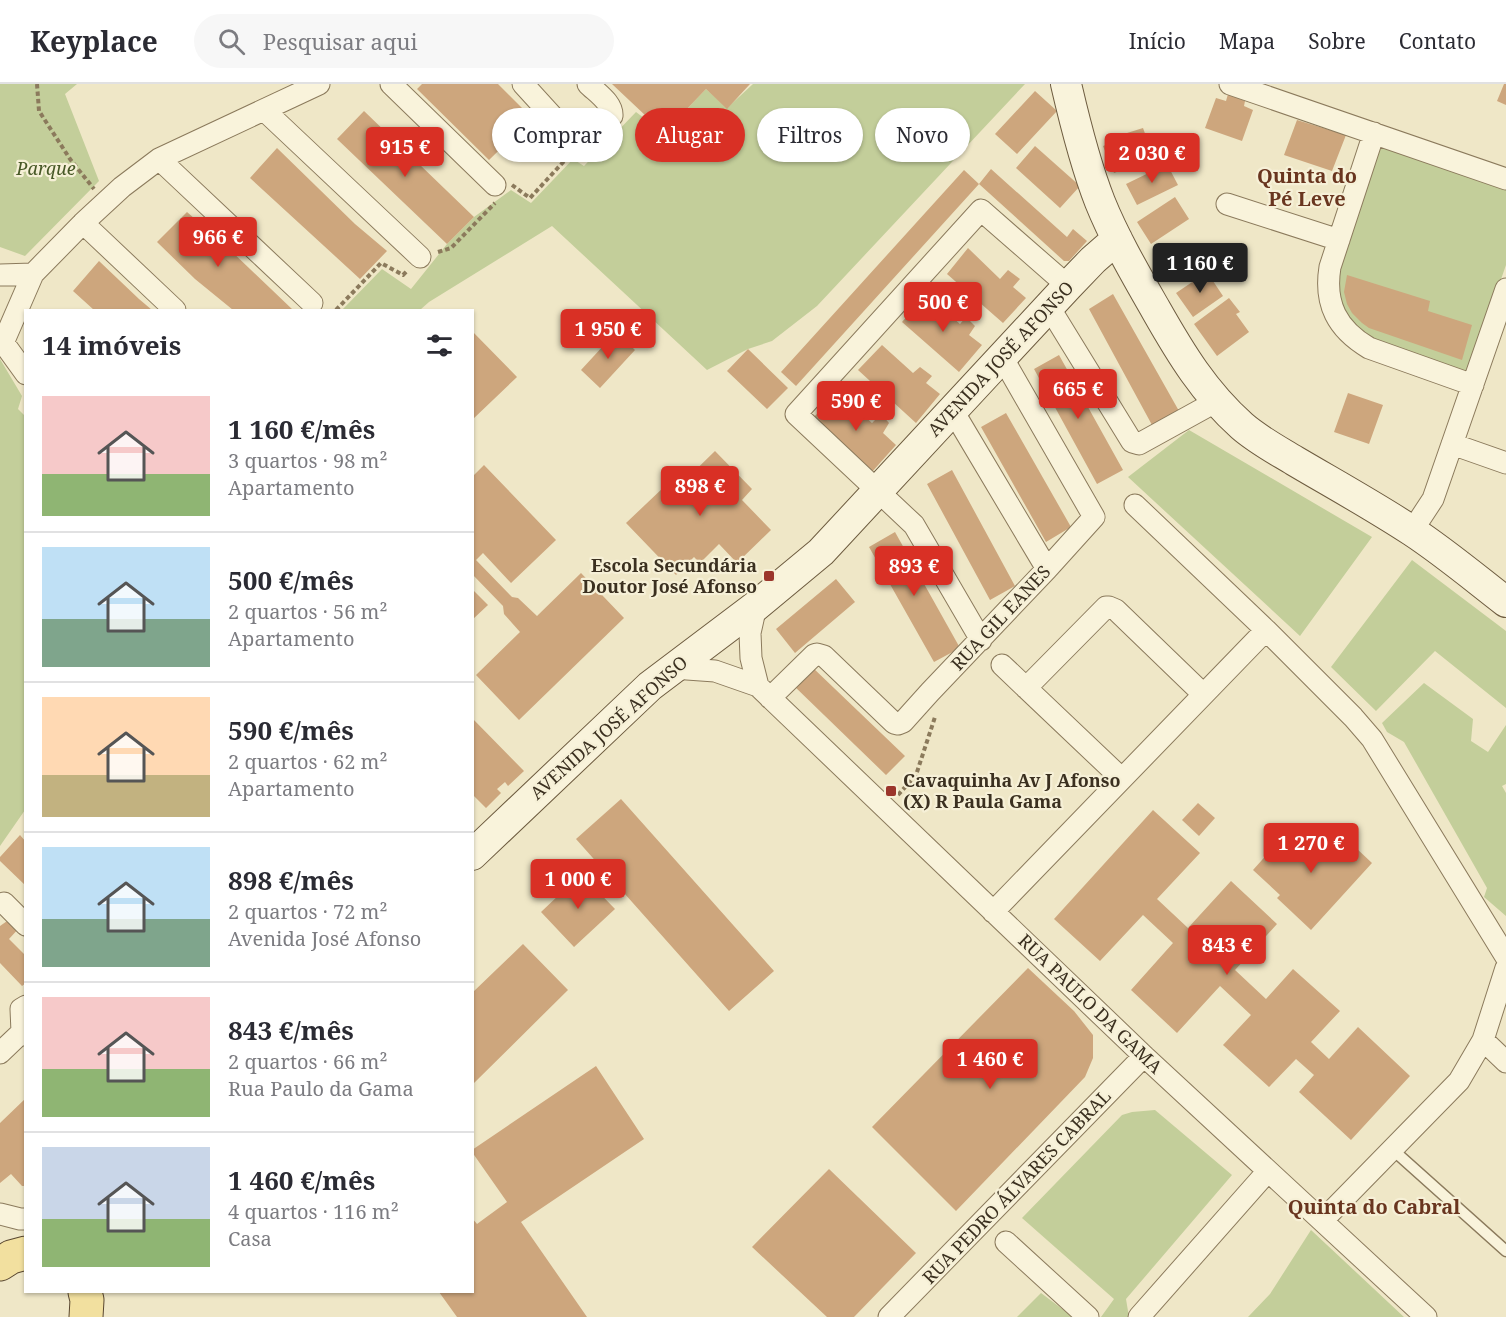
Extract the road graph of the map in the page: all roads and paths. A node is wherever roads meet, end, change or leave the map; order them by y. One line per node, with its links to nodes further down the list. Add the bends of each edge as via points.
1 (37, 84): 16 (path, via 39,111)
2 (319, 84): 10 (street)
3 (391, 84): 15 (street)
4 (523, 84): 8 (street)
5 (588, 84): 9 (street)
6 (1066, 84): 19 (street, via 1090,174)
7 (1230, 84): 11 (street)
8 (545, 108)
9 (612, 108)
10 (264, 110): 12 (street); 21 (street)
11 (1374, 133): 14 (street); 20 (street)
12 (159, 159): 16 (street); 26 (street)
13 (564, 162): 15 (path, via 530,198 512,185)
14 (1506, 179)
15 (499, 193): 21 (path, via 451,248)
16 (105, 204): 18 (street)
17 (1227, 204): 20 (street)
18 (83, 224): 22 (street); 27 (street)
19 (1117, 239): 25 (street, AVENIDA JOSÉ AFONSO); 34 (street, via 1182,356)
20 (1339, 240): 33 (street, via 1328,284 1336,317 1347,332 1369,348)
21 (420, 257): 28 (path, via 403,275 381,263)
22 (33, 274): 23 (street); 30 (street)
23 (0, 275)
24 (1506, 289): 29 (street)
25 (1059, 296): 31 (street, AVENIDA JOSÉ AFONSO); 34 (street, via 1132,442 1138,444); 38 (street, via 981,210 796,414)
26 (312, 303)
27 (174, 309)
28 (337, 309)
29 (1500, 326): 33 (street)
30 (1, 340): 32 (street)
31 (1002, 357): 35 (street, AVENIDA JOSÉ AFONSO); 41 (street, RUA GIL EANES, via 1094,518)
32 (24, 371)
33 (1473, 385): 36 (street)
34 (1217, 401): 40 (street, via 1243,427 1269,445)
35 (953, 411): 38 (street, AVENIDA JOSÉ AFONSO); 41 (street)
36 (1452, 444): 37 (street); 40 (street, via 1433,499)
37 (1506, 463)
38 (878, 491): 43 (street, AVENIDA JOSÉ AFONSO, via 821,552); 45 (street, via 914,525)
39 (1135, 505): 44 (street)
40 (1412, 531): 42 (street)
41 (1047, 570): 45 (street, RUA GIL EANES)
42 (1506, 602)
43 (756, 606): 47 (street, AVENIDA JOSÉ AFONSO); 49 (street, via 750,633 751,658)
44 (1266, 630): 51 (street); 58 (street, via 1372,739)
45 (981, 640): 50 (street, RUA GIL EANES)
46 (1002, 665): 48 (street)
47 (674, 668): 49 (street, RUA PAULO DA GAMA, via 715,671); 54 (street, AVENIDA JOSÉ AFONSO)
48 (1026, 688): 51 (street, via 1109,607); 52 (street)
49 (764, 692): 50 (street, RUA GIL EANES, via 817,654 824,656 894,723 903,722); 53 (street, RUA PAULO DA GAMA)
50 (930, 692): 53 (path, via 938,707 916,776)
51 (1203, 694): 52 (street)
52 (1121, 778): 56 (street)
53 (885, 809): 56 (street, RUA PAULO DA GAMA)
54 (475, 846)
55 (4, 903): 57 (street)
56 (993, 912): 64 (street, RUA PAULO DA GAMA)
57 (24, 923)
58 (1506, 957)
59 (1506, 968): 62 (street)
60 (24, 1008): 61 (street)
61 (24, 1034): 63 (street)
62 (1483, 1040): 65 (street); 66 (street, via 1459,1081)
63 (0, 1053)
64 (1144, 1056): 67 (street, RUA PAULO DA GAMA); 73 (street, RUA PEDRO ÁLVARES CABRAL)
65 (1506, 1062)
66 (1392, 1149): 70 (street); 72 (lane)
67 (1268, 1171): 70 (street, RUA PAULO DA GAMA); 75 (street)
68 (0, 1214): 69 (street)
69 (24, 1219)
70 (1323, 1220): 76 (street, RUA PAULO DA GAMA)
71 (1006, 1242): 74 (street)
72 (1506, 1251)
73 (889, 1317)
74 (1088, 1317)
75 (1139, 1317)
76 (1426, 1317)

